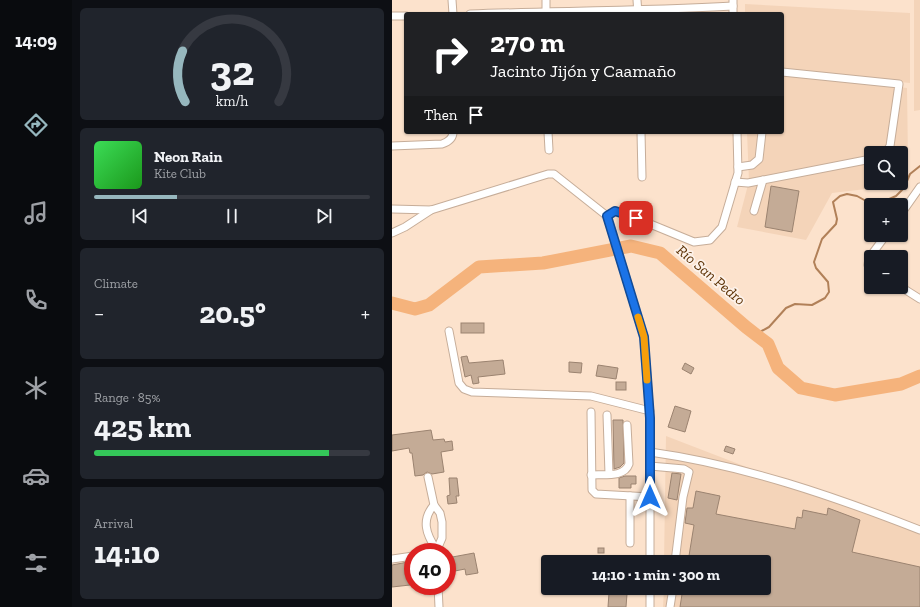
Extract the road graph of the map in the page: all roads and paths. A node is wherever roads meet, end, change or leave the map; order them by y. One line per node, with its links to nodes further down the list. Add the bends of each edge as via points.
1 (452, 0): 5 (street)
2 (546, 0): 6 (street)
3 (637, 0): 7 (street)
4 (733, 7): 7 (street)
5 (453, 12)
6 (546, 12): 7 (street)
7 (638, 12)
8 (392, 16): 9 (street)
9 (404, 16)
10 (784, 72): 17 (street, via 899,84)
11 (453, 134): 16 (street, via 449,141 442,144)
12 (548, 134): 18 (street)
13 (641, 134): 21 (street)
14 (737, 134): 20 (street)
15 (762, 134): 20 (street, via 759,159 752,166)
16 (392, 146)
17 (890, 146)
18 (549, 150)
19 (864, 160): 22 (street)
20 (738, 167): 23 (street)
21 (642, 177)
22 (762, 180): 23 (street); 28 (street)
23 (735, 182): 29 (street, via 722,227 710,240 694,242 621,212 615,211)
24 (920, 187): 25 (street)
25 (908, 204)
26 (392, 209): 27 (street)
27 (431, 210): 29 (street, via 554,174); 30 (street)
28 (754, 211)
29 (607, 216): 34 (street, via 644,337)
30 (392, 233)
31 (908, 291): 32 (street)
32 (920, 299)
33 (449, 331): 34 (street, via 459,383 464,389 472,392 591,396)
34 (650, 411): 38 (street)
35 (591, 412): 41 (street)
36 (607, 415): 40 (street)
37 (627, 425): 40 (street, via 627,470 623,474)
38 (650, 452): 39 (street); 46 (street, via 702,460 756,475 859,506)
39 (650, 466): 44 (street); 51 (street, via 684,469 689,472 683,497)
40 (609, 474): 41 (street)
41 (591, 475): 43 (street, via 592,490 596,494)
42 (428, 477): 45 (street)
43 (630, 496): 44 (street); 49 (street)
44 (650, 497): 50 (street)
45 (434, 505): 47 (street, via 428,512 426,522); 48 (street, via 440,513 443,533)
46 (920, 530)
47 (432, 543)
48 (439, 543)
49 (630, 544)
50 (650, 555)
51 (677, 555)
52 (404, 557): 53 (street)
53 (392, 559)
54 (438, 595): 57 (street)
55 (650, 595): 58 (street)
56 (672, 595): 59 (street)
57 (439, 607)
58 (650, 607)
59 (670, 607)

